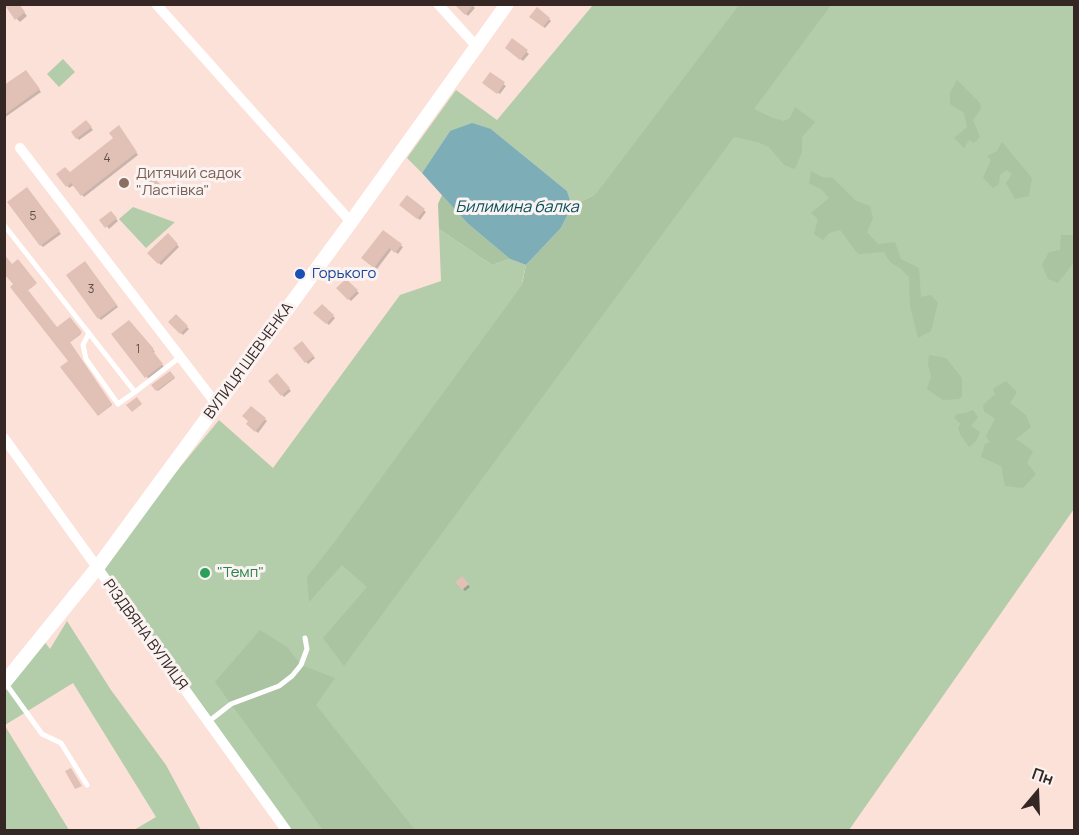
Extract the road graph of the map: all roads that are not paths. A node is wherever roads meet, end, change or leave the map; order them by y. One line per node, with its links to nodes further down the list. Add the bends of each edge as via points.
1 (156, 4): 6 (street)
2 (438, 4): 4 (street)
3 (507, 4): 4 (street, ВУЛИЦЯ ШЕВЧЕНКА)
4 (478, 48): 6 (street, ВУЛИЦЯ ШЕВЧЕНКА)
5 (20, 148): 9 (street)
6 (351, 222): 11 (street, ВУЛИЦЯ ШЕВЧЕНКА)
7 (4, 225): 8 (lane)
8 (89, 333): 10 (lane); 10 (lane, via 83,345 86,359 118,404)
9 (180, 357): 10 (lane); 11 (street)
10 (135, 392)
11 (217, 405): 13 (street, ВУЛИЦЯ ШЕВЧЕНКА)
12 (4, 438): 13 (street, РІЗДВЯНА ВУЛИЦЯ)
13 (97, 568): 15 (street, ВУЛИЦЯ ШЕВЧЕНКА); 16 (street, РІЗДВЯНА ВУЛИЦЯ)
14 (305, 638): 16 (lane, via 308,649 292,676 279,686 231,704)
15 (5, 683): 17 (lane, via 42,734 62,743)
16 (208, 722): 18 (street, РІЗДВЯНА ВУЛИЦЯ)
17 (87, 785)
18 (286, 831)

